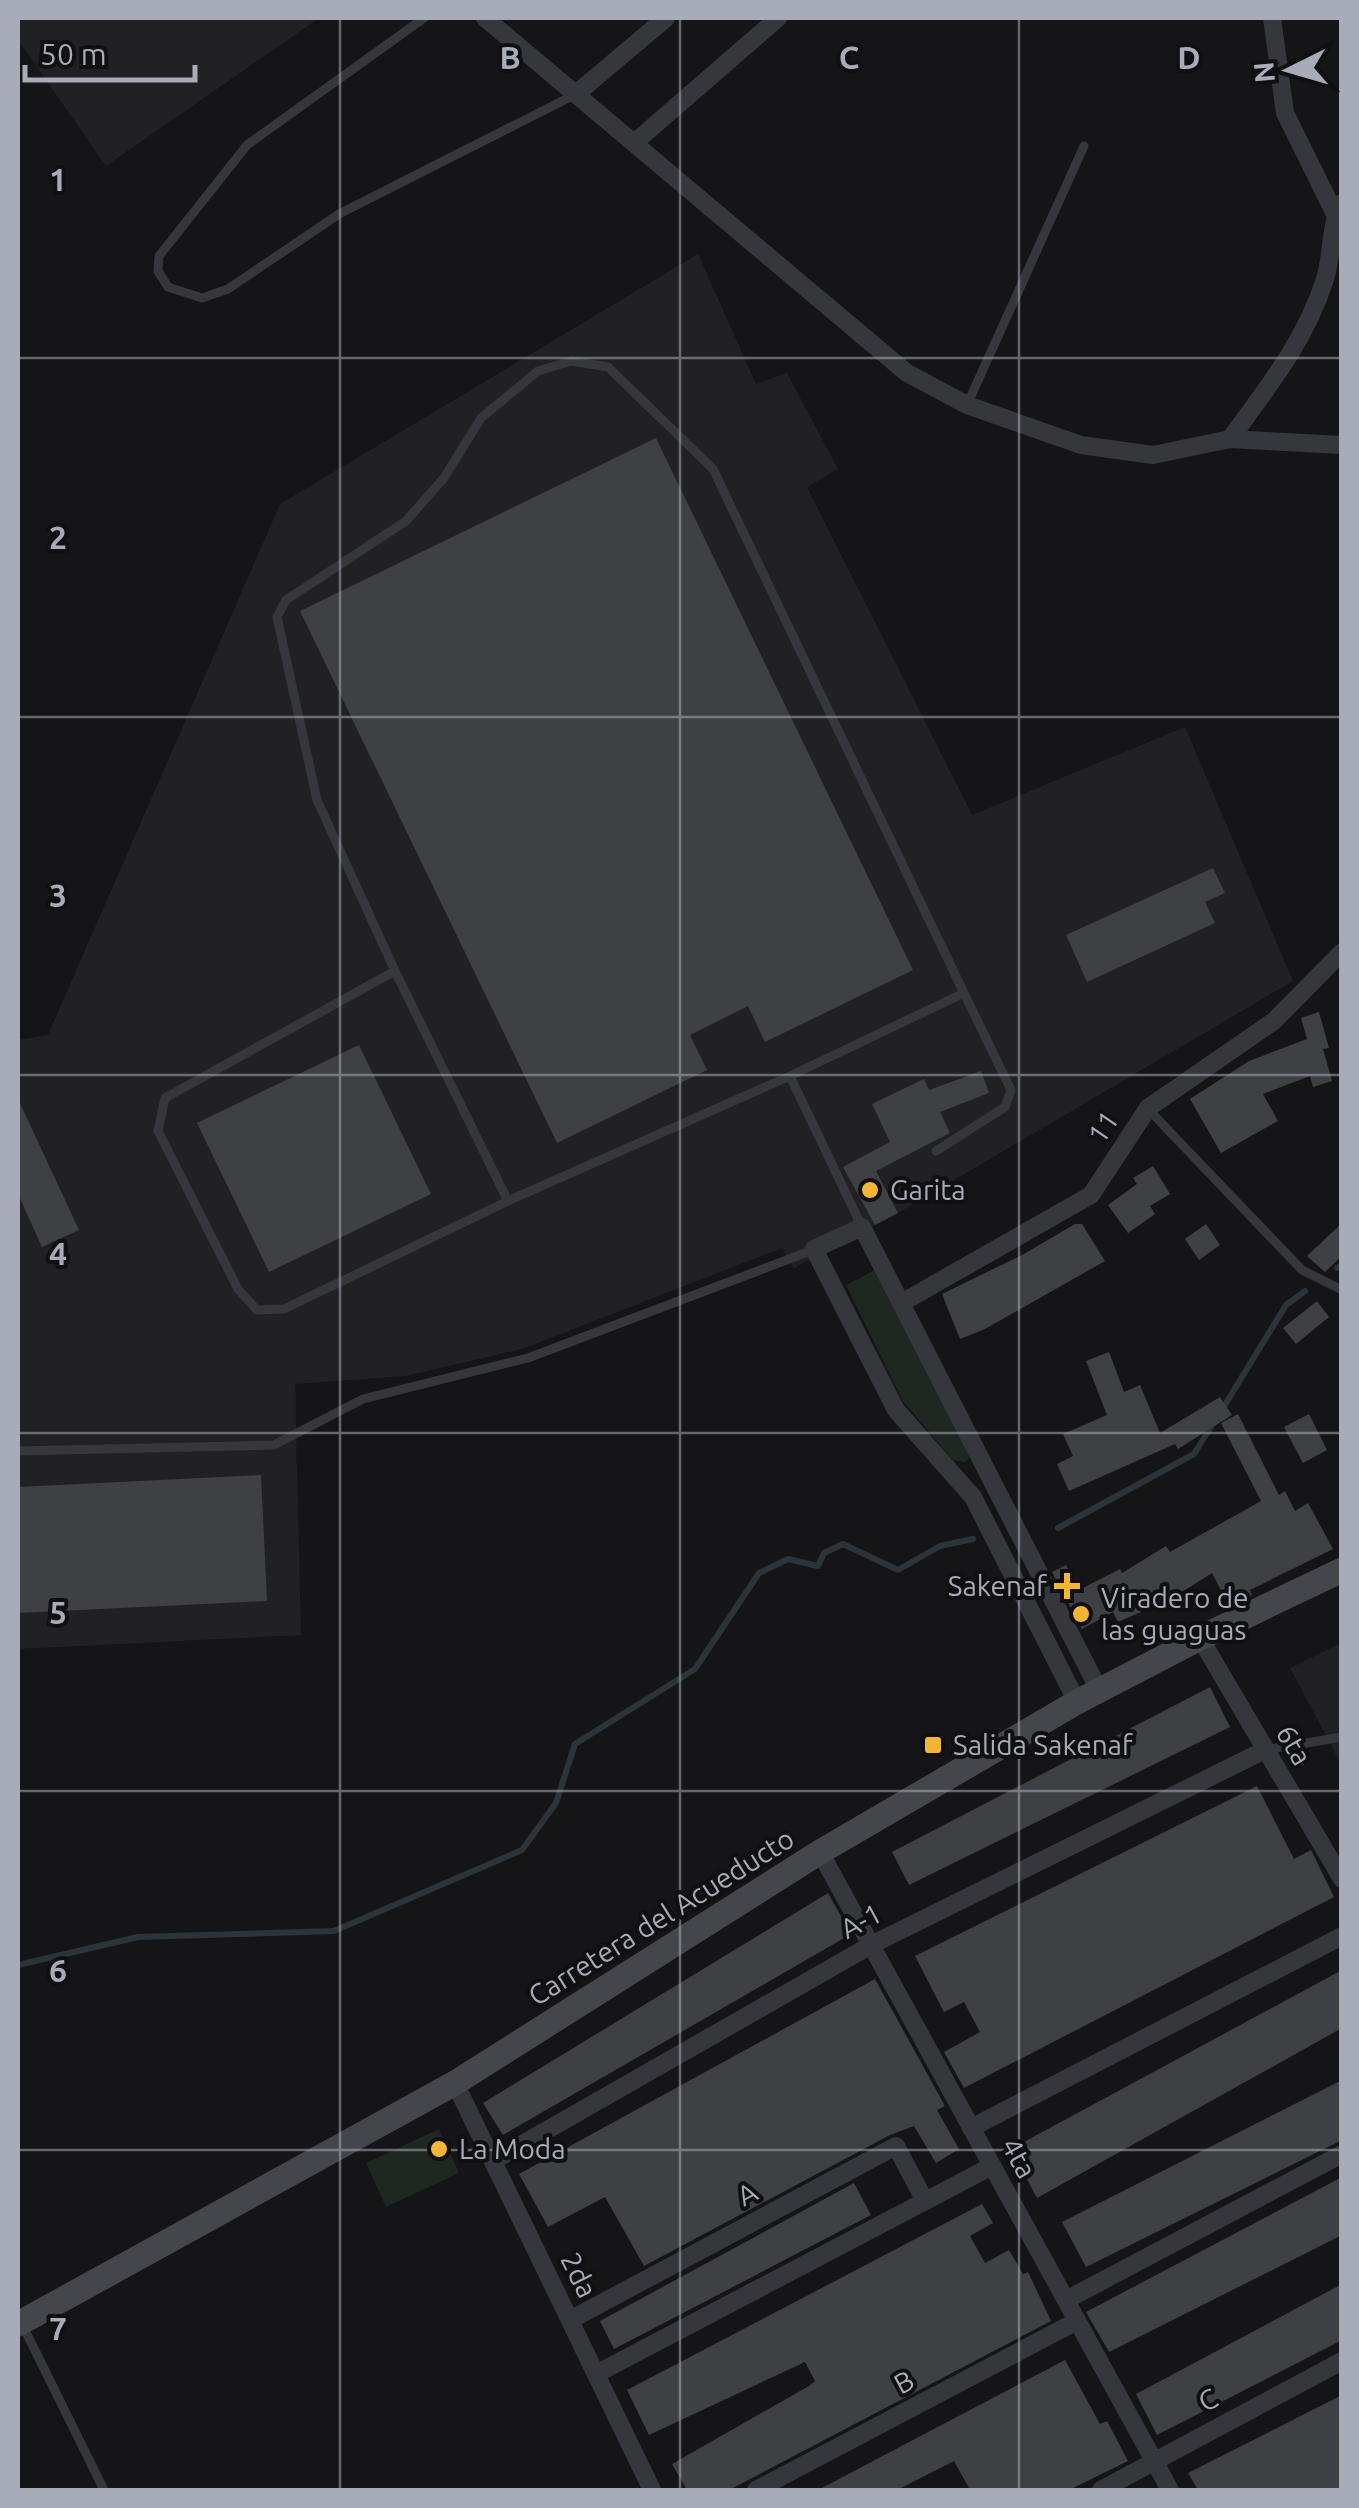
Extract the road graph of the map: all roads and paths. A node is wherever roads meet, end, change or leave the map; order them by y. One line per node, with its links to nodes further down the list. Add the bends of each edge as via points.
1 (424, 18): 6 (lane, via 247,145 159,256 158,272 168,287 202,298 228,290 339,214)
2 (484, 18): 6 (street)
3 (666, 18): 6 (street)
4 (778, 18): 7 (street)
5 (1272, 18): 9 (street, via 1285,113)
6 (576, 94): 7 (street)
7 (634, 143): 10 (street, via 907,373)
8 (1084, 146): 10 (lane)
9 (1339, 208): 11 (street, via 1326,277 1296,350)
10 (967, 406): 11 (street, via 1080,446 1153,454)
11 (1230, 439): 12 (street)
12 (1342, 445)
13 (1339, 959): 17 (street, 11, via 1274,1021)
14 (395, 971): 15 (lane, via 317,800 277,617 286,600 406,520 444,478 481,418 538,371 571,362 608,367 713,469); 19 (lane); 19 (lane, via 164,1098 158,1131 238,1289 257,1310 284,1309)
15 (964, 993): 16 (lane); 18 (lane, via 1011,1090 1005,1107)
16 (790, 1076): 19 (lane); 20 (lane)
17 (1148, 1108): 22 (lane, via 1302,1270); 23 (street, 11, via 1090,1194)
18 (936, 1151)
19 (508, 1201)
20 (862, 1227): 21 (street); 23 (street)
21 (814, 1250): 24 (lane, via 528,1358 363,1399 274,1445); 27 (street, via 896,1410 973,1497)
22 (1342, 1290)
23 (904, 1302): 27 (street)
24 (18, 1451)
25 (1342, 1570): 26 (street, Carretera del Acueducto)
26 (1200, 1638): 27 (street, Carretera del Acueducto); 29 (street, 6ta)
27 (1088, 1696): 30 (street, Carretera del Acueducto)
28 (1342, 1736): 29 (lane)
29 (1265, 1750): 31 (street, 6ta); 33 (street, A-1)
30 (820, 1852): 33 (street, 4ta); 34 (street, Carretera del Acueducto)
31 (1342, 1879)
32 (1342, 1936): 35 (street)
33 (871, 1946): 35 (street, 4ta); 37 (street, A-1)
34 (456, 2083): 37 (street, 2da); 43 (street, Carretera del Acueducto)
35 (971, 2128): 38 (street, 4ta)
36 (1342, 2154): 40 (street)
37 (493, 2160): 41 (street, 2da)
38 (992, 2166): 39 (street); 40 (street, 4ta)
39 (925, 2201): 41 (street, A, via 896,2146); 45 (street)
40 (1066, 2300): 42 (street, 4ta)
41 (570, 2320): 45 (street, 2da)
42 (1078, 2321): 46 (street, 4ta); 47 (street, B)
43 (19, 2322): 48 (lane)
44 (1342, 2361): 46 (street, C)
45 (596, 2374): 49 (street, 2da)
46 (1154, 2460): 52 (street, C); 53 (street, 4ta)
47 (780, 2478): 50 (street, B); 51 (street)
48 (104, 2490)
49 (652, 2490)
50 (756, 2490)
51 (798, 2490)
52 (1101, 2490)
53 (1170, 2490)

